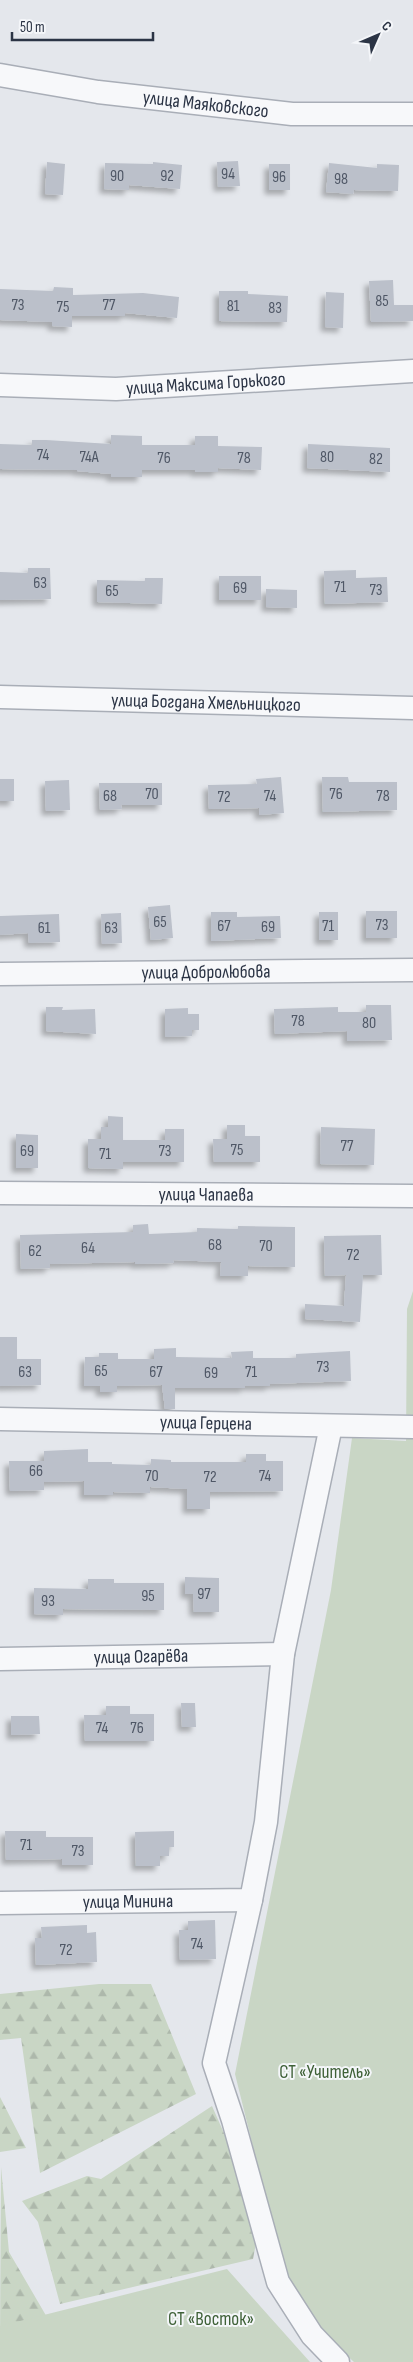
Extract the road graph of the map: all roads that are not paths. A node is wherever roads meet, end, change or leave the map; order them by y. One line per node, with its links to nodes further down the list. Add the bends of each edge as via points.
1 (0, 75): 2 (street, улица Маяковского, via 98,92 292,114)
2 (413, 114)
3 (413, 371): 4 (street, улица Максима Горького, via 116,389)
4 (0, 385)
5 (0, 697): 6 (street, улица Богдана Хмельницкого)
6 (413, 708)
7 (413, 970): 8 (street, улица Добролюбова)
8 (0, 974)
9 (0, 1193): 10 (street, улица Чапаева)
10 (413, 1196)
11 (0, 1419): 12 (street, улица Герцена)
12 (331, 1426): 13 (street, улица Герцена); 14 (street)
13 (413, 1427)
14 (283, 1654): 15 (street, улица Огарёва); 16 (street, via 266,1822)
15 (0, 1659)
16 (251, 1898): 17 (street, улица Минина); 18 (street, via 214,2063 278,2282 312,2336)
17 (0, 1903)
18 (338, 2362)

